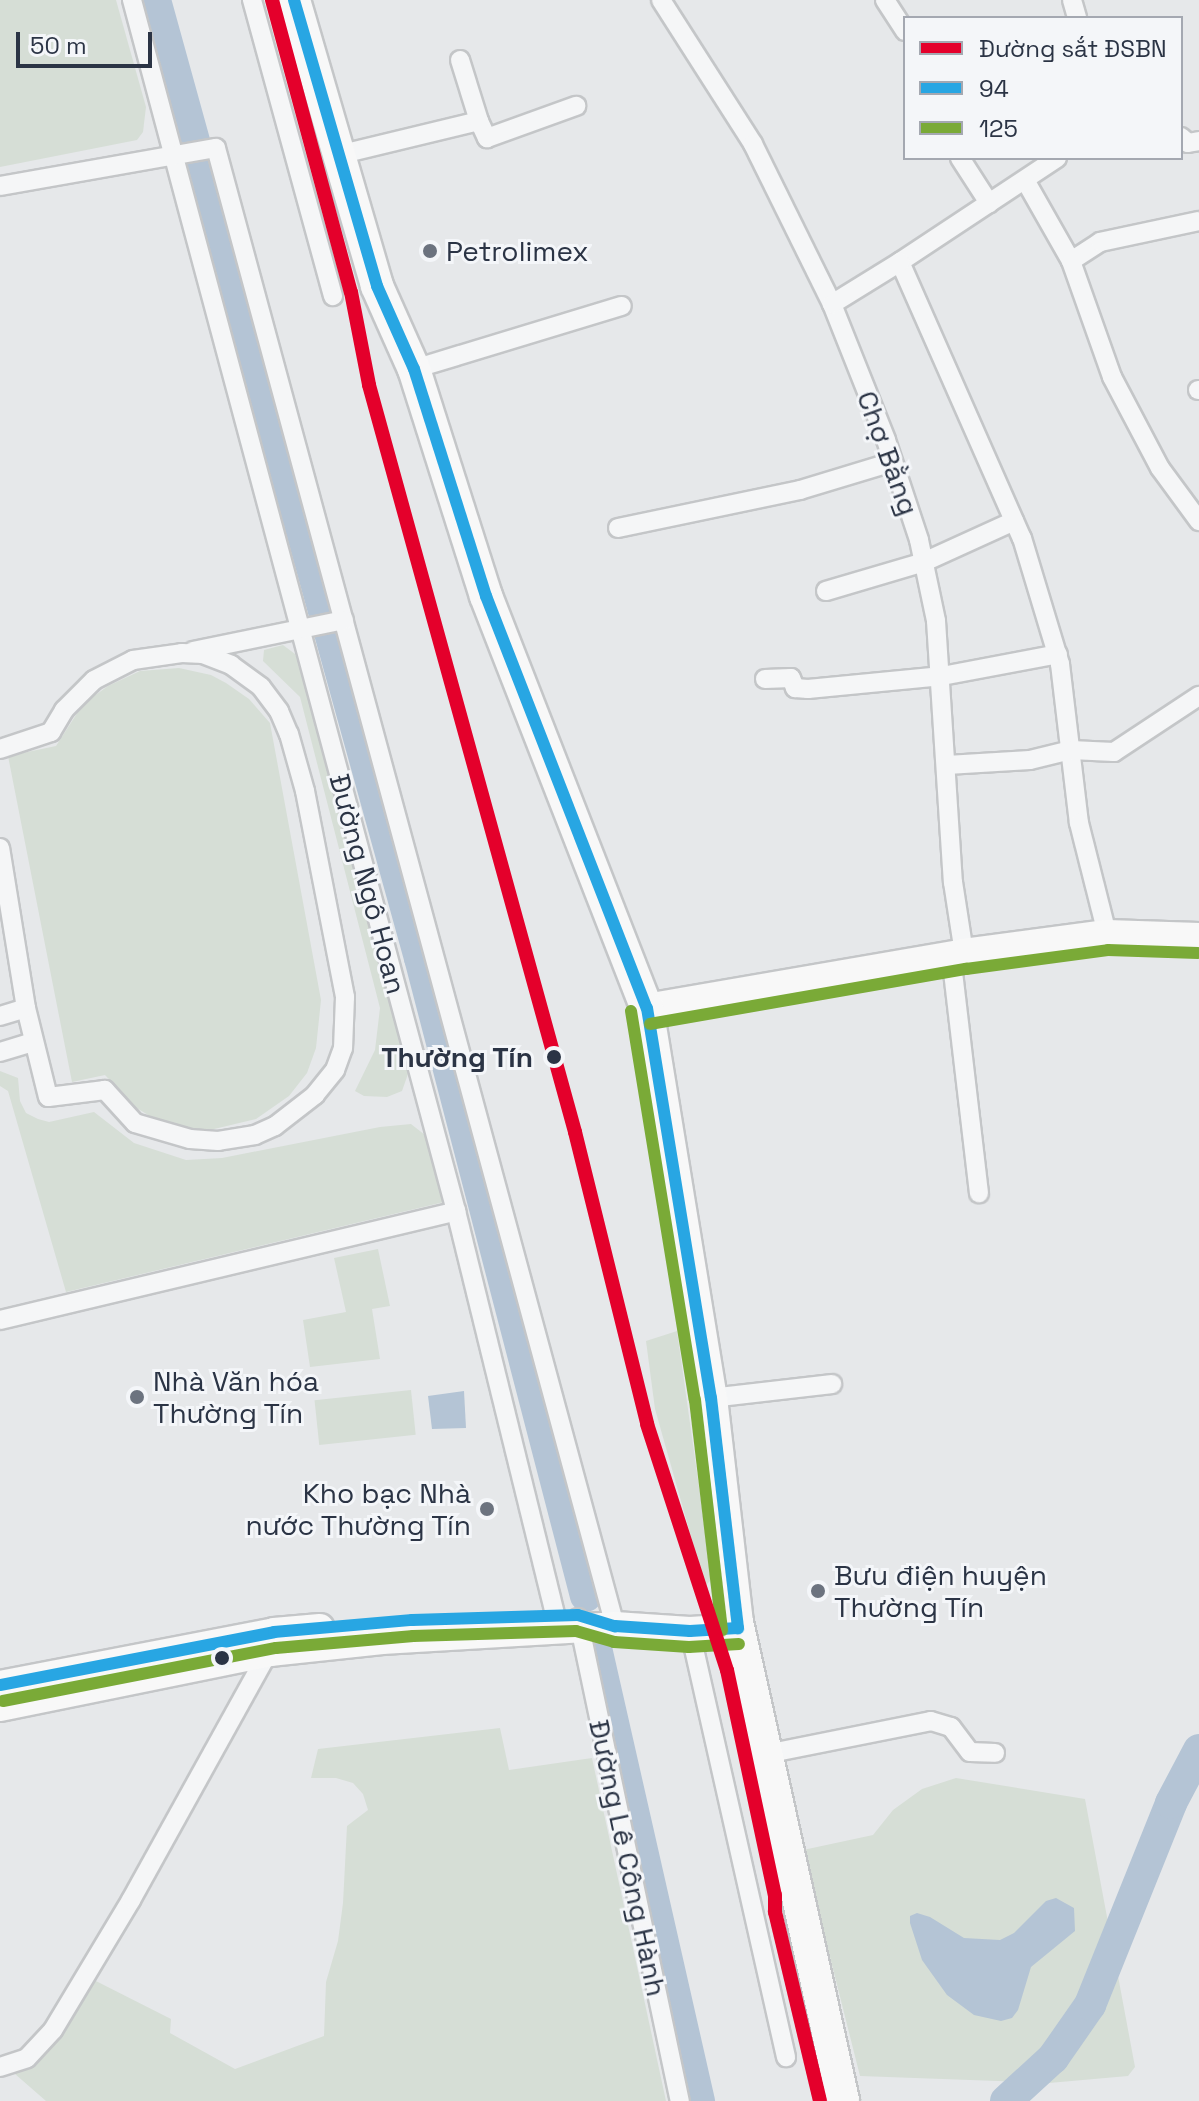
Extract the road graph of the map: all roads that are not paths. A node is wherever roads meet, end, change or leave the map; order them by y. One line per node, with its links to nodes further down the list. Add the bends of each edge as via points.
1 (132, 0): 10 (street, Đường Ngô Hoan)
2 (252, 0): 20 (street)
3 (294, 0): 11 (highway)
4 (661, 0): 21 (street, Chợ Bằng, via 753,144)
5 (885, 0): 6 (street)
6 (903, 28)
7 (460, 60): 9 (street)
8 (576, 106): 9 (street, via 487,138)
9 (479, 121): 11 (street)
10 (175, 154): 15 (street); 30 (street, via 216,148); 31 (street, Đường Ngô Hoan)
11 (338, 155): 23 (highway, via 377,286)
12 (961, 160): 16 (street)
13 (1054, 160): 14 (street)
14 (1025, 180): 16 (street); 18 (street)
15 (0, 186)
16 (989, 203): 19 (street)
17 (1199, 221): 18 (street, via 1100,242)
18 (1071, 261): 26 (street, via 1112,377 1160,468)
19 (900, 262): 21 (street); 25 (street)
20 (333, 296)
21 (832, 304): 24 (street, Chợ Bằng)
22 (622, 306): 23 (street)
23 (414, 369): 45 (highway, via 486,596)
24 (893, 462): 27 (street, via 800,490); 28 (street, Chợ Bằng)
25 (1014, 521): 28 (street); 33 (street)
26 (1199, 521)
27 (618, 528)
28 (924, 562): 29 (street); 34 (street, Chợ Bằng)
29 (826, 591)
30 (344, 620): 31 (street); 55 (street)
31 (301, 631): 32 (street); 50 (street, Đường Ngô Hoan)
32 (182, 653): 37 (street, via 113,667 79,694 51,732); 47 (street, via 203,654 247,675 279,711 289,734 345,997 345,1037 335,1070 315,1095 275,1126 218,1141 190,1139 135,1123 105,1090 48,1097)
33 (1058, 654): 34 (street); 38 (street)
34 (942, 676): 35 (street, via 808,689 795,688 791,678); 39 (street, Chợ Bằng)
35 (765, 679)
36 (1199, 696): 38 (street, via 1114,752)
37 (0, 749)
38 (1071, 750): 39 (street, via 1030,760); 41 (street, via 1079,823)
39 (947, 765): 43 (street, Chợ Bằng)
40 (0, 848): 44 (street)
41 (1107, 934): 42 (main road); 43 (main road)
42 (1199, 937)
43 (958, 954): 45 (main road); 49 (street, Chợ Bằng)
44 (26, 1008): 46 (street); 47 (street)
45 (647, 1008): 53 (highway)
46 (0, 1016)
47 (33, 1042): 48 (street)
48 (0, 1052)
49 (979, 1193)
50 (456, 1211): 51 (street); 54 (street, Đường Ngô Hoan)
51 (0, 1320)
52 (832, 1384): 53 (street)
53 (711, 1398): 56 (highway)
54 (571, 1620): 55 (main road); 58 (main road, via 412,1620); 65 (street, Đường Lê Công Hành)
55 (615, 1626): 57 (main road)
56 (738, 1628): 57 (main road); 62 (highway)
57 (690, 1631): 63 (street)
58 (272, 1642): 59 (main road); 60 (main road); 64 (street, via 53,2030 27,2058)
59 (0, 1685)
60 (0, 1707)
61 (995, 1753): 62 (street, via 970,1752 947,1724 931,1721)
62 (766, 1754): 66 (highway)
63 (786, 2057)
64 (0, 2067)
65 (680, 2101)
66 (843, 2101)

